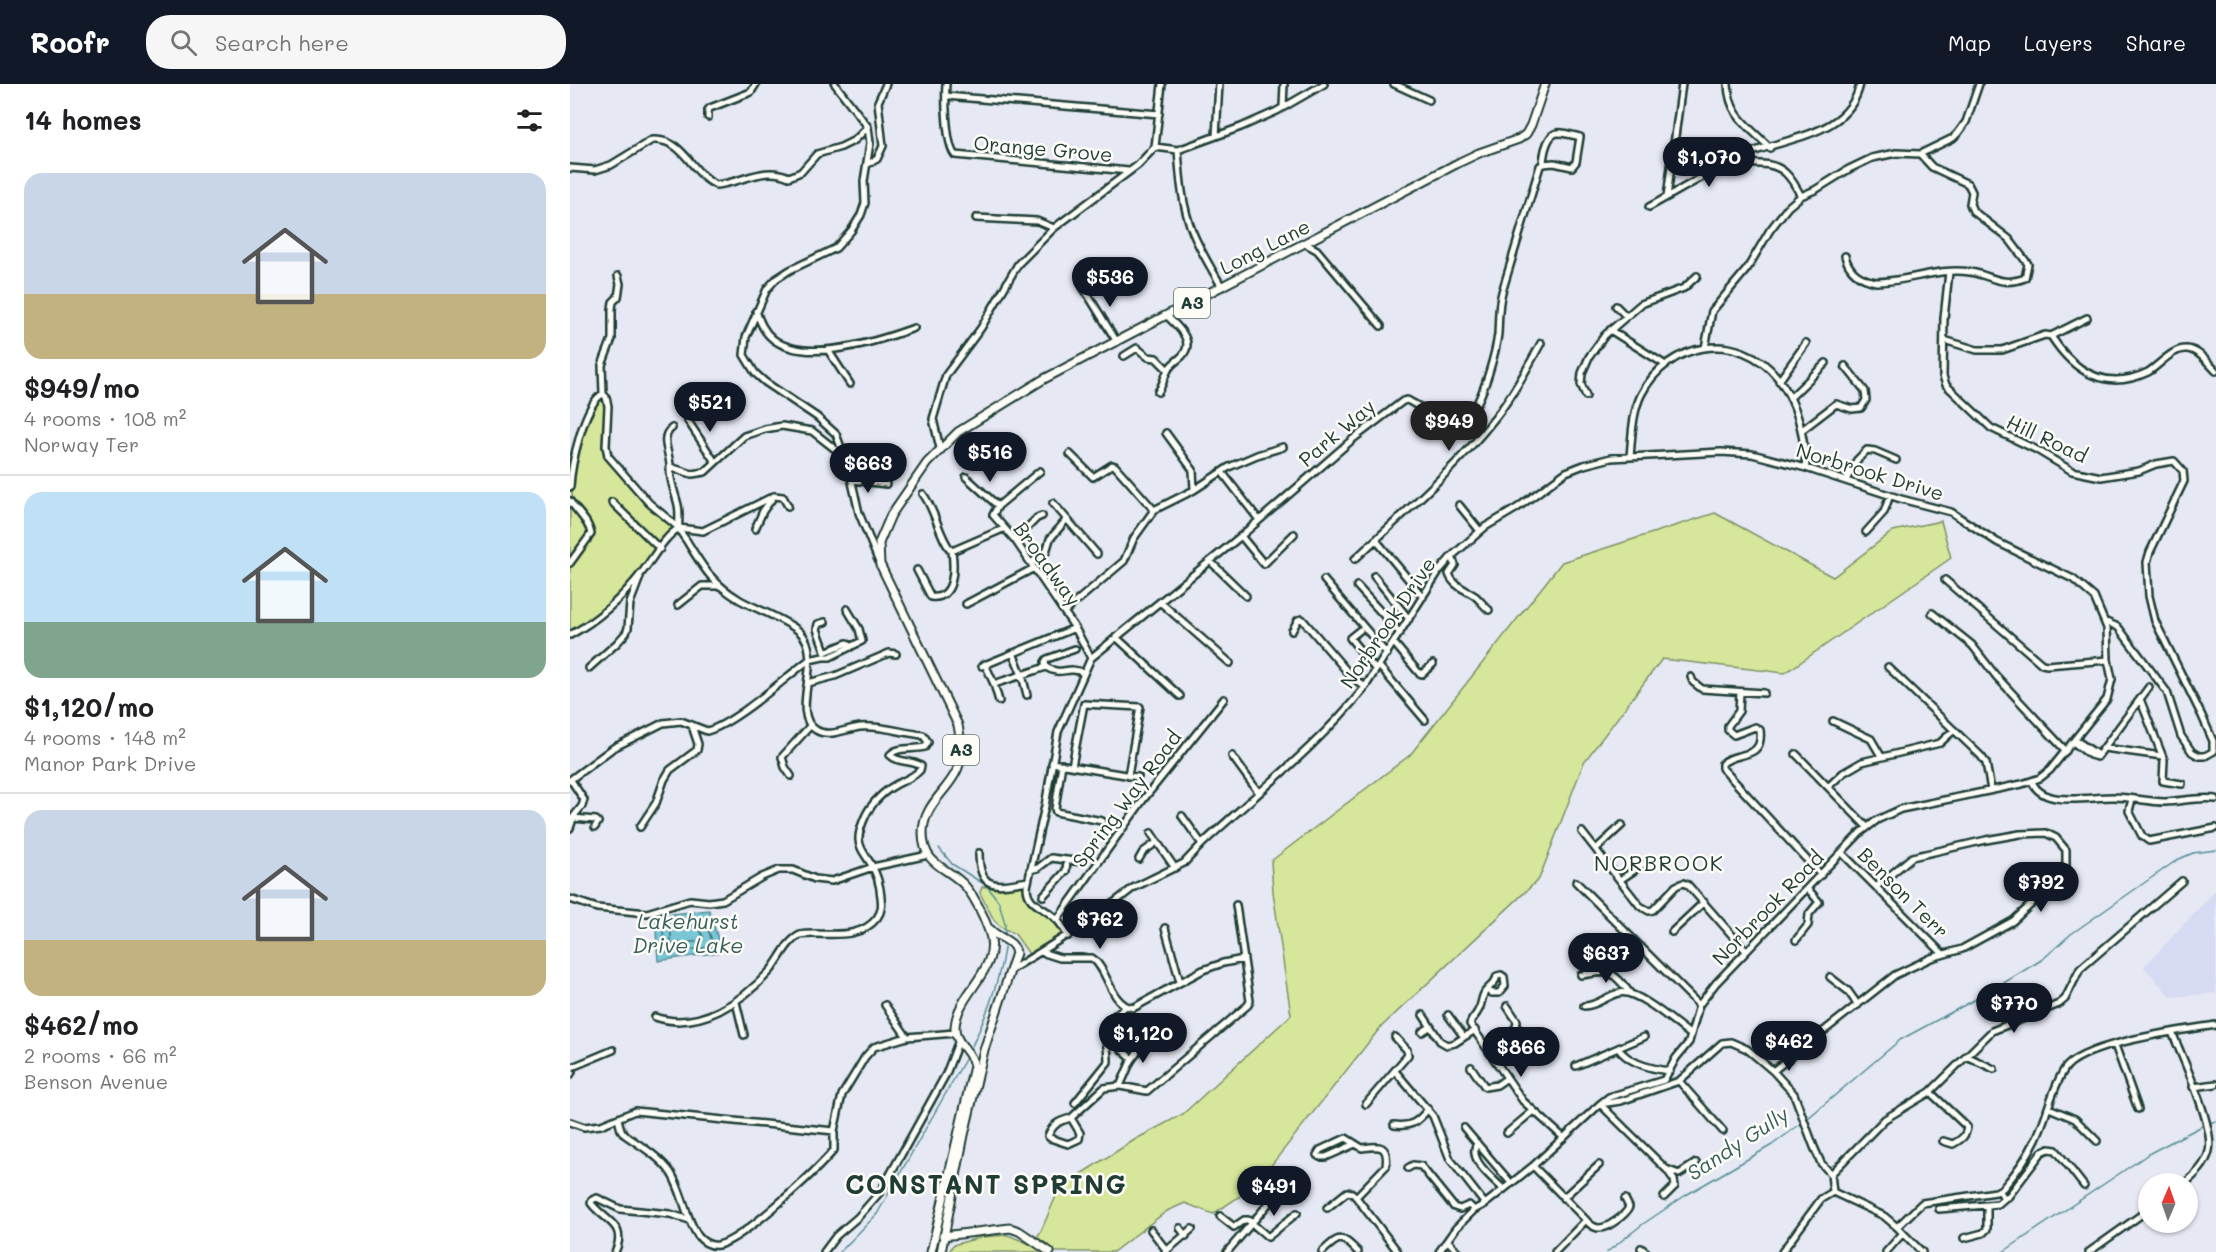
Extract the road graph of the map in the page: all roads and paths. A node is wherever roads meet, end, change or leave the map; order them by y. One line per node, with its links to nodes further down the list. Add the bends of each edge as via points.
1 (756, 84): 19 (street, via 751,92 710,108)
2 (835, 84): 20 (street)
3 (886, 84): 27 (street, via 878,102 883,146 878,159)
4 (946, 84): 15 (street)
5 (1162, 84): 18 (street)
6 (1219, 84): 21 (street)
7 (1284, 84): 17 (street)
8 (1324, 84): 17 (street)
9 (1394, 84): 16 (street)
10 (1545, 84): 36 (main road, Long Lane / A3, via 1531,124 1519,139 1460,162)
11 (1682, 84): 32 (street)
12 (1728, 84): 23 (street, via 1731,106 1738,118)
13 (1860, 84): 23 (street, via 1850,107 1837,120)
14 (1979, 84): 25 (street, via 1966,122 1958,133)
15 (946, 96): 18 (street); 30 (street, Orange Grove, via 950,147 955,155)
16 (1429, 100)
17 (1283, 108): 21 (street)
18 (1159, 114): 22 (street)
19 (708, 117)
20 (868, 127): 27 (street); 29 (street, via 855,140 817,154 801,172 789,177 769,172 716,185 705,178 687,155 660,139 611,165 595,170)
21 (1216, 136): 24 (street)
22 (1155, 147): 24 (street); 30 (street)
23 (1770, 147): 26 (street)
24 (1178, 150): 44 (street, via 1192,232)
25 (1920, 154): 31 (street, via 1872,158); 40 (street, via 1932,167 1968,183 1973,211 2009,239 2028,264 2025,278 2011,283 1970,272)
26 (1739, 158): 31 (street, via 1747,164 1778,166); 32 (street)
27 (868, 164): 46 (street, via 865,203 850,231 836,248 776,279)
28 (1543, 164): 28 (street, Park Way, via 1551,135 1557,132 1580,137 1572,167); 105 (street, Park Way, via 1502,292 1498,335 1474,409 1466,416 1452,419 1403,401)
29 (570, 168)
30 (1129, 171): 35 (street)
31 (1801, 195): 58 (street, via 1780,214 1747,269 1712,311)
32 (1667, 197): 33 (street)
33 (1649, 207)
34 (976, 218): 35 (street, via 1037,221)
35 (1054, 228): 77 (street, via 1018,264 981,328 946,375 933,419)
36 (1316, 239): 37 (main road, Long Lane / A3); 38 (street)
37 (1306, 244): 38 (street); 44 (main road, Long Lane / A3)
38 (1317, 250): 50 (street)
39 (1845, 256): 40 (street, via 1854,273 1876,282)
40 (1949, 272): 54 (street, Hill Road)
41 (618, 276): 69 (street, via 612,339 602,365)
42 (1697, 276): 48 (street, via 1684,288 1641,304)
43 (1083, 287): 55 (street)
44 (1222, 287): 47 (main road, Long Lane / A3)
45 (1616, 306): 48 (street)
46 (756, 311): 59 (street, via 762,327 782,345); 80 (street, via 743,347 748,364 765,382 833,430)
47 (1167, 316): 55 (main road, Long Lane / A3); 64 (street, via 1180,328 1186,346 1185,353)
48 (1626, 316): 52 (street)
49 (2087, 318): 53 (street)
50 (1381, 327)
51 (914, 328): 59 (street, via 884,339)
52 (1610, 330): 62 (street); 70 (street, via 1595,347 1582,373)
53 (2051, 336): 54 (street, via 1992,350 1977,350); 65 (street, via 2079,369 2106,380 2149,371 2183,349 2199,353)
54 (1944, 340): 185 (street, Hill Road, via 1942,366 1946,385 1990,428 2072,471 2112,476 2174,461 2183,471 2184,481 2147,562 2148,596 2155,621)
55 (1117, 342): 77 (main road, Long Lane / A3, via 1012,398)
56 (1806, 342): 66 (street)
57 (1541, 344): 114 (street, via 1495,417 1430,489)
58 (1705, 348): 62 (street); 66 (street, via 1729,348 1758,360)
59 (828, 350): 67 (street)
60 (1124, 356): 64 (street, via 1137,348)
61 (1826, 363): 71 (street)
62 (1664, 364): 79 (street, via 1650,380 1636,408)
63 (1845, 366): 74 (street, via 1865,391 1866,400 1861,408 1836,404)
64 (1168, 370): 68 (street)
65 (2216, 371)
66 (1779, 381): 71 (street)
67 (850, 384)
68 (1158, 392)
69 (603, 394): 91 (street, via 597,397 582,431 571,467); 106 (street, via 608,406 608,456 649,503)
70 (1586, 396)
71 (1790, 398): 74 (street)
72 (688, 421): 82 (street)
73 (672, 428): 83 (street, via 666,439)
74 (1802, 430): 84 (street)
75 (1166, 433): 92 (street, via 1193,470)
76 (1282, 447): 86 (street)
77 (940, 448): 122 (main road, Long Lane / A3, via 884,529 879,543)
78 (1070, 454): 102 (street, via 1093,477 1115,466)
79 (1630, 457): 84 (street, Norbrook Drive, via 1741,453); 109 (street, Norbrook Drive, via 1594,462 1566,472)
80 (846, 458): 82 (street, via 812,432 782,426 744,436); 88 (street)
81 (1896, 460): 89 (street, via 1867,450)
82 (715, 462): 83 (street, via 705,472 692,474)
83 (670, 467): 106 (street, via 680,512)
84 (1806, 468): 89 (street, Norbrook Drive)
85 (1040, 471): 101 (street, Broadway)
86 (1222, 472): 92 (street); 105 (street)
87 (966, 477): 101 (street)
88 (852, 480): 90 (street); 122 (street)
89 (1846, 480): 94 (street, Norbrook Drive)
90 (886, 484)
91 (570, 487)
92 (1194, 490): 102 (street)
93 (923, 494): 116 (street)
94 (1890, 495): 110 (street, via 1884,513); 141 (street, Norbrook Drive, via 1951,512 1997,542 2073,579 2094,597)
95 (774, 496): 100 (street, via 783,497); 106 (street, via 704,531); 107 (street)
96 (570, 501): 121 (street, via 591,534)
97 (614, 501): 115 (street)
98 (1053, 503): 104 (street)
99 (1459, 505): 109 (street)
100 (788, 506)
101 (998, 506): 108 (street, Broadway, via 993,515)
102 (1154, 510): 138 (street, via 1134,538 1124,561)
103 (1042, 516): 113 (street)
104 (1067, 519): 117 (street); 123 (street)
105 (1259, 520): 112 (street, Park Way)
106 (679, 528): 115 (street); 129 (street, via 704,570)
107 (755, 529)
108 (1003, 529): 113 (street, Broadway); 116 (street)
109 (1480, 531): 118 (street, Norbrook Drive)
110 (1866, 532)
111 (1294, 534): 112 (street, via 1264,564)
112 (1241, 536): 120 (street, Park Way)
113 (1015, 540): 123 (street, Broadway)
114 (1376, 540): 119 (street); 132 (street)
115 (660, 549): 125 (street)
116 (952, 551): 124 (street, via 953,578 946,592 937,598 927,592)
117 (1097, 554)
118 (1452, 556): 132 (street, Norbrook Drive); 137 (street, via 1455,565 1450,578)
119 (1355, 559)
120 (1210, 561): 131 (street); 133 (street, Park Way)
121 (570, 563)
122 (880, 565): 221 (main road, A3, via 958,725 961,740 955,774 935,799 924,826)
123 (1033, 565): 134 (street); 138 (street, Broadway)
124 (917, 570)
125 (642, 573): 147 (street, via 607,610); 162 (street, via 630,603 626,633)
126 (1374, 576): 140 (street)
127 (1324, 580): 154 (street)
128 (1945, 580): 157 (street, via 2042,664)
129 (720, 586): 135 (street, via 702,586); 156 (street, via 800,631)
130 (1357, 586): 146 (street)
131 (1246, 596)
132 (1423, 597): 140 (street, Norbrook Drive)
133 (1160, 602): 148 (street, Park Way); 158 (street)
134 (966, 604)
135 (678, 605)
136 (847, 609): 152 (street, via 862,641 830,657)
137 (1489, 610)
138 (1064, 612): 143 (street, Broadway)
139 (1932, 613): 186 (street, via 1972,645)
140 (1409, 619): 146 (street, Norbrook Drive)
141 (2104, 621): 157 (street, Norbrook Road); 185 (street, via 2118,627 2167,692 2181,736 2192,752 2205,756)
142 (825, 622): 152 (street, via 818,624 817,629)
143 (1075, 628): 151 (street); 155 (street, Broadway)
144 (1360, 630): 163 (street, via 1350,638)
145 (1292, 631): 169 (street, via 1302,619)
146 (1400, 633): 149 (street, Norbrook Drive)
147 (570, 635)
148 (1116, 637): 155 (street, Park Way); 174 (street)
149 (1394, 643): 154 (street, Norbrook Drive); 159 (street, via 1419,673)
150 (1076, 649): 160 (street, via 1047,659)
151 (1013, 653): 165 (street); 168 (street, via 984,665)
152 (824, 654): 156 (street)
153 (896, 654): 167 (street, via 889,653)
154 (1387, 654): 163 (street, Norbrook Drive)
155 (1091, 658): 164 (street)
156 (809, 660): 167 (street); 180 (street, via 735,717 710,730)
157 (2108, 660): 183 (street, Norbrook Road, via 2110,693)
158 (1230, 663)
159 (1433, 664)
160 (1046, 667): 164 (street, via 1056,672 1073,669); 165 (street)
161 (1888, 667): 182 (street)
162 (589, 668)
163 (1378, 668): 169 (street, Norbrook Drive); 178 (street)
164 (1083, 674): 191 (street, via 1058,732)
165 (1022, 675): 168 (street); 173 (street)
166 (1691, 677): 171 (street, via 1702,689)
167 (808, 683): 181 (street, via 806,717)
168 (994, 684): 177 (street)
169 (1365, 687): 202 (street, Norbrook Drive)
170 (2149, 687): 176 (street)
171 (1740, 692): 172 (street); 229 (street, via 1739,711 1728,732 1737,735 1755,727 1761,735 1753,752 1726,760 1722,768)
172 (1764, 693)
173 (1027, 695)
174 (1180, 696)
175 (1224, 699): 241 (street, Spring Way Road, via 1143,800)
176 (2140, 699): 184 (street); 190 (street)
177 (999, 701)
178 (1425, 720)
179 (1833, 721): 189 (street, via 1871,740)
180 (692, 726): 197 (street, via 681,720 663,723 613,748); 210 (street, via 697,750 670,770)
181 (810, 726): 194 (street, via 782,757); 226 (street, via 822,733 871,727 923,735 928,742 925,747 897,749 890,755 897,761 921,766 917,774 880,796 869,809 858,840)
182 (1954, 730): 189 (street, via 1940,743); 201 (street, via 1986,763)
183 (2074, 741): 184 (street, via 2098,755); 186 (street, Norbrook Road)
184 (2104, 748): 190 (street)
185 (2215, 750)
186 (2066, 751): 198 (street, Norbrook Road, via 2045,775)
187 (1796, 754): 200 (street)
188 (1232, 756): 202 (street)
189 (1881, 756): 200 (street, via 1843,773)
190 (2162, 756): 199 (street, via 2163,781)
191 (1052, 763): 192 (street); 228 (street)
192 (1062, 764): 193 (street); 207 (street, via 1056,812)
193 (1072, 766): 195 (street); 195 (street, via 1084,704 1140,707)
194 (791, 776)
195 (1128, 776): 196 (street)
196 (1138, 777)
197 (570, 780): 206 (street, via 584,800)
198 (2032, 781): 201 (street, Norbrook Road); 203 (street, via 2038,791 2059,798)
199 (2182, 784)
200 (1828, 787): 211 (street)
201 (1991, 789): 211 (street, Norbrook Road, via 1901,809)
202 (1259, 793): 217 (street, Norbrook Drive)
203 (2132, 799): 204 (street); 213 (street, via 2129,812 2149,841)
204 (2216, 799)
205 (1182, 816): 217 (street)
206 (573, 818): 209 (street, via 596,820); 212 (street)
207 (1102, 821)
208 (1622, 825): 218 (street)
209 (595, 827)
210 (640, 827)
211 (1867, 827): 220 (street, Norbrook Road)
212 (570, 828)
213 (2216, 828)
214 (1582, 832): 218 (street)
215 (1151, 834): 216 (street)
216 (1157, 842): 222 (street); 227 (street)
217 (1202, 844): 227 (street, Norbrook Drive, via 1192,857)
218 (1596, 849): 230 (street)
219 (979, 853): 231 (street, via 979,870 987,881 999,885)
220 (1842, 854): 229 (street, Norbrook Road); 234 (street, Benson Terr)
221 (928, 855): 226 (street); 240 (main road, via 964,885)
222 (1139, 859)
223 (1067, 860): 224 (street); 228 (street, via 1051,858); 236 (street, via 1066,870)
224 (1082, 862)
225 (1645, 863): 230 (street)
226 (873, 867): 237 (street, via 825,882 793,870 779,870 723,900 690,900 648,913 597,908); 261 (street, via 879,880 882,910 867,928 839,935 801,934)
227 (1175, 868): 244 (street, Norbrook Drive, via 1132,888)
228 (1030, 870): 231 (street)
229 (1821, 875): 235 (street, Norbrook Road)
230 (1620, 880): 238 (street, via 1648,911 1683,883)
231 (1028, 881): 241 (street, via 1029,898)
232 (2182, 881): 288 (street, via 2080,969 2059,1004 1999,1027)
233 (1576, 882): 263 (street)
234 (1876, 887): 250 (street, Benson Terr); 250 (street, via 1912,857 1929,852 2020,834 2046,833 2062,844 2066,864 2037,901 1998,930)
235 (1808, 889): 246 (street, via 1819,902 1809,914 1808,926); 247 (street, Norbrook Road)
236 (1043, 896)
237 (570, 899)
238 (1704, 902): 243 (street); 247 (street)
239 (1236, 905): 253 (street)
240 (983, 920): 245 (main road); 251 (main road, via 990,936)
241 (1057, 920): 244 (street)
242 (1165, 928): 257 (street)
243 (1672, 932)
244 (1068, 936): 248 (street, Norbrook Drive)
245 (1003, 939): 249 (main road, via 1013,945); 251 (main road)
246 (1796, 940)
247 (1746, 951): 263 (street, Norbrook Road)
248 (1041, 952): 252 (street, Norbrook Drive); 267 (street, via 1095,961)
249 (1016, 953): 252 (street); 254 (main road)
250 (1944, 954): 264 (street, via 1895,975)
251 (991, 956): 280 (main road, via 958,1011)
252 (1032, 958): 254 (street, Norbrook Drive)
253 (1244, 959): 257 (street, via 1222,963); 301 (street, via 1250,1001 1246,1007 1147,1091)
254 (1009, 971): 260 (main road)
255 (1581, 975): 259 (street, via 1610,973 1622,980)
256 (1830, 977): 264 (street)
257 (1180, 982): 267 (street, via 1136,1008)
258 (1487, 990): 273 (street, via 1479,1011 1470,1021)
259 (1630, 993): 266 (street, via 1616,993); 277 (street)
260 (999, 1000): 286 (main road, via 980,1053); 362 (main road, via 964,1135)
261 (736, 1002): 270 (street, via 684,1022); 276 (street)
262 (885, 1005): 279 (street)
263 (1699, 1005): 277 (street, Norbrook Road)
264 (1858, 1005): 296 (street)
265 (1507, 1006): 287 (street, via 1516,1027)
266 (1584, 1006)
267 (1125, 1007): 304 (street, via 1105,1028 1108,1062)
268 (1423, 1015): 272 (street)
269 (1448, 1015): 281 (street)
270 (655, 1017)
271 (2216, 1025): 275 (street)
272 (1430, 1027): 274 (street); 281 (street, via 1447,1045)
273 (1475, 1030): 281 (street); 287 (street)
274 (1422, 1032)
275 (2172, 1032): 283 (street); 302 (street)
276 (744, 1035)
277 (1691, 1035): 295 (street, Norbrook Road)
278 (1395, 1036): 294 (street, via 1408,1052)
279 (907, 1037): 280 (street); 316 (street, via 874,1047 865,1057 842,1095)
280 (957, 1037): 286 (main road); 368 (street, via 946,1074 880,1191)
281 (1464, 1037)
282 (1644, 1037): 284 (street)
283 (2115, 1045): 308 (street, via 2073,1060 2063,1071); 309 (street)
284 (1618, 1048): 291 (street); 295 (street, via 1625,1056 1650,1068)
285 (613, 1050): 292 (street)
286 (969, 1054): 361 (main road, via 973,1072)
287 (1491, 1054): 298 (street)
288 (1966, 1056): 293 (street); 303 (street)
289 (1132, 1059): 301 (street)
290 (1471, 1066): 298 (street, via 1485,1087)
291 (1576, 1066)
292 (570, 1068): 297 (street)
293 (1994, 1069)
294 (1395, 1071): 305 (street); 307 (street)
295 (1670, 1071): 306 (street, Norbrook Road, via 1659,1083 1609,1097)
296 (1773, 1071): 299 (street, via 1747,1049 1727,1042 1717,1046); 333 (street, via 1797,1099 1821,1163)
297 (570, 1075)
298 (1507, 1078): 310 (street)
299 (1680, 1081): 306 (street, via 1622,1101); 317 (street)
300 (2216, 1084): 302 (street)
301 (1120, 1086): 311 (street, via 1104,1088)
302 (2193, 1087): 320 (street)
303 (1930, 1092): 321 (street, via 1967,1127 1962,1139 1953,1144); 333 (street, via 1885,1119)
304 (1075, 1103)
305 (1366, 1104)
306 (1600, 1104): 319 (street, Norbrook Road); 331 (street)
307 (1428, 1108): 314 (street, via 1410,1125); 345 (street, via 1450,1159)
308 (2049, 1108): 322 (street, via 2075,1119); 338 (street, via 2036,1140)
309 (2138, 1109)
310 (1533, 1111): 318 (street); 319 (street)
311 (1071, 1118): 311 (street, via 1059,1120 1048,1136 1068,1144 1079,1139 1080,1133)
312 (618, 1119): 313 (street, via 584,1127); 316 (street, via 635,1111); 353 (street, via 625,1135 664,1164 672,1175)
313 (570, 1122)
314 (1394, 1125)
315 (1464, 1128): 323 (street)
316 (834, 1131): 353 (street, via 834,1150 752,1227 720,1245 712,1245 698,1236)
317 (1723, 1131)
318 (1507, 1133)
319 (1564, 1138): 328 (street, Norbrook Road)
320 (2213, 1139): 332 (street)
321 (1943, 1140)
322 (2097, 1141)
323 (1477, 1143): 335 (street); 337 (street, via 1476,1159)
324 (1355, 1144): 324 (street, via 1326,1157 1317,1155 1346,1138); 340 (street, via 1365,1148 1379,1146 1387,1163)
325 (1428, 1160): 327 (street)
326 (1696, 1163): 331 (street, via 1679,1174)
327 (1421, 1166): 330 (street); 349 (street, via 1454,1207 1468,1205)
328 (1533, 1166): 335 (street, Norbrook Road); 341 (street)
329 (1599, 1166): 341 (street)
330 (1408, 1168)
331 (1666, 1168): 342 (street, via 1675,1186)
332 (2196, 1173)
333 (1831, 1174): 339 (street)
334 (1308, 1180): 355 (street, via 1288,1181)
335 (1511, 1183): 337 (street, Norbrook Road)
336 (2085, 1186): 343 (street, via 2056,1150 2049,1149 2042,1152)
337 (1503, 1190): 345 (street, Norbrook Road)
338 (2000, 1191): 343 (street); 356 (street, via 1922,1203)
339 (1833, 1192): 356 (street, via 1884,1216); 379 (street, via 1821,1199)
340 (1356, 1197): 347 (street, via 1347,1192); 375 (street)
341 (1563, 1197): 354 (street)
342 (1664, 1197)
343 (2005, 1198): 346 (street)
344 (1625, 1199): 354 (street, via 1628,1210 1605,1227 1596,1227)
345 (1485, 1204): 349 (street, Norbrook Road)
346 (1987, 1205): 348 (street); 364 (street, via 1987,1229)
347 (1327, 1208)
348 (1939, 1209)
349 (1474, 1210): 365 (street, Norbrook Road)
350 (1298, 1213): 355 (street, via 1269,1236)
351 (1220, 1216): 355 (street, via 1234,1227 1244,1220)
352 (2138, 1216): 382 (street)
353 (690, 1220): 367 (street, via 620,1209 597,1198 592,1200 618,1232)
354 (1586, 1220): 378 (street)
355 (1251, 1223): 372 (street)
356 (1898, 1227): 360 (street)
357 (1179, 1228): 363 (street)
358 (1192, 1229): 363 (street)
359 (1151, 1230): 366 (street)
360 (1903, 1233): 380 (street); 381 (street)
361 (936, 1235): 362 (main road); 369 (main road)
362 (945, 1236): 370 (main road); 371 (main road, via 1010,1228)
363 (1186, 1236): 366 (street)
364 (1965, 1238)
365 (1448, 1240): 376 (street, Norbrook Road); 377 (street)
366 (1166, 1251)
367 (615, 1252)
368 (824, 1252)
369 (931, 1252)
370 (941, 1252)
371 (1050, 1252)
372 (1227, 1252)
373 (1322, 1252): 374 (street, via 1342,1238)
374 (1358, 1252)
375 (1398, 1252)
376 (1439, 1252)
377 (1458, 1252)
378 (1555, 1252)
379 (1782, 1252)
380 (1886, 1252)
381 (1922, 1252)
382 (2089, 1252)

